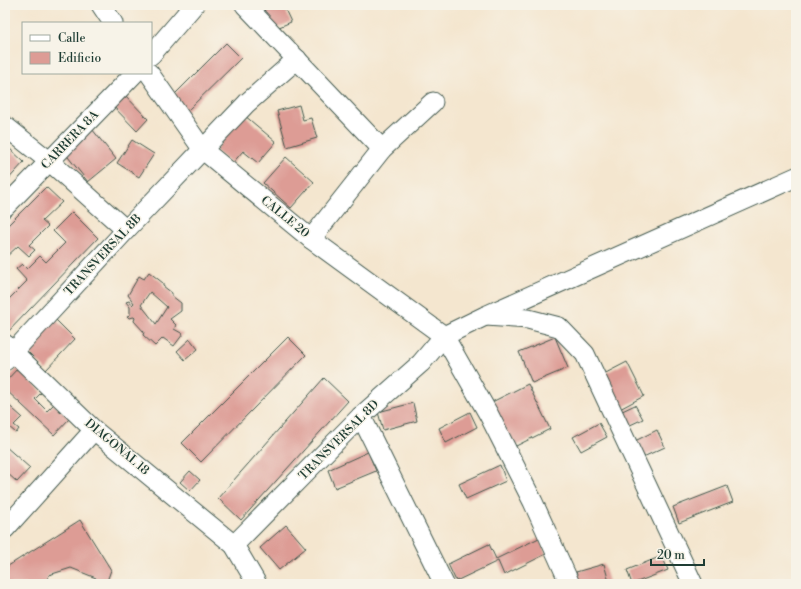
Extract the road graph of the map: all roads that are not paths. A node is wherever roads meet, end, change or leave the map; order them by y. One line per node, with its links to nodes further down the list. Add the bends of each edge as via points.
1 (101, 5): 4 (street)
2 (194, 5): 5 (street)
3 (245, 5): 6 (street)
4 (112, 22)
5 (152, 54)
6 (296, 59): 11 (street); 12 (street, TRANSVERSAL 8B, via 247,103)
7 (134, 74): 13 (street, CARRERA 8A)
8 (150, 74): 12 (street, CALLE 20)
9 (432, 102): 11 (street)
10 (5, 126): 13 (street)
11 (382, 149): 17 (street)
12 (203, 150): 16 (street, TRANSVERSAL 8B); 17 (street, CALLE 20)
13 (49, 161): 15 (street, CARRERA 8A); 16 (street)
14 (796, 177): 18 (street)
15 (5, 207)
16 (126, 230): 20 (street, TRANSVERSAL 8B)
17 (312, 239): 19 (street, CALLE 20)
18 (485, 316): 19 (street); 28 (street, via 528,319 559,327 585,354)
19 (444, 336): 21 (street, TRANSVERSAL 8D, via 421,363); 27 (street, via 486,409 533,502)
20 (8, 353): 22 (street, DIAGONAL 18)
21 (362, 416): 24 (street, TRANSVERSAL 8D); 26 (street)
22 (94, 430): 23 (street); 24 (street, DIAGONAL 18)
23 (5, 529)
24 (234, 545): 25 (street)
25 (257, 584)
26 (444, 584)
27 (570, 584)
28 (693, 584)

